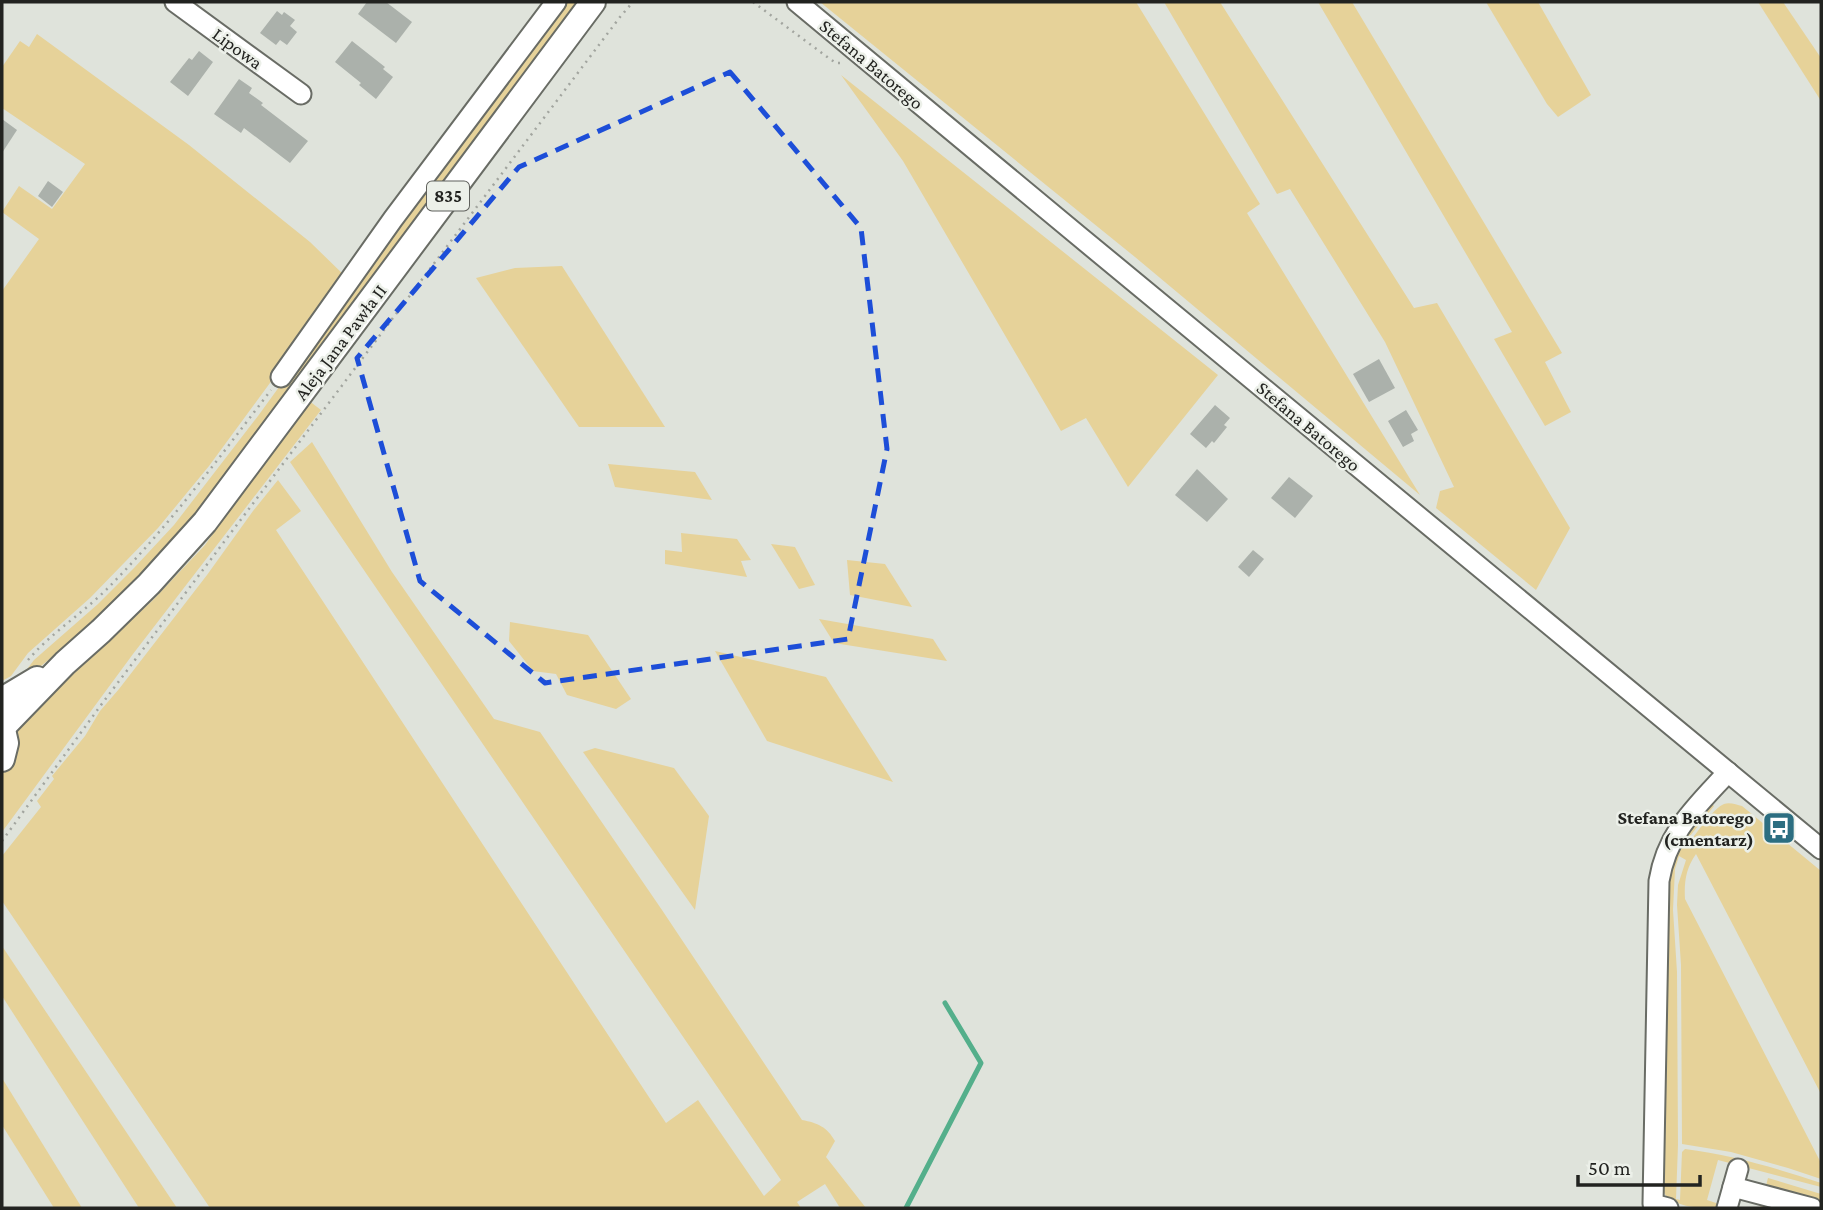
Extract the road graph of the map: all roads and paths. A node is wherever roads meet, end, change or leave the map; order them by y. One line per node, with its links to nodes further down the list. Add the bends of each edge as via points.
1 (175, 2): 8 (street, Lipowa)
2 (556, 2): 9 (street)
3 (593, 2): 11 (main road, Aleja Jana Pawła II / 835, via 205,522 149,584)
4 (633, 2): 16 (path)
5 (753, 2): 7 (path, via 836,63)
6 (797, 2): 7 (street, Stefana Batorego)
7 (856, 51): 15 (street, Stefana Batorego)
8 (302, 94)
9 (281, 377): 10 (path, via 173,517 106,590)
10 (36, 651)
11 (65, 663): 12 (main road, Aleja Jana Pawła II / 835); 13 (main road, Aleja Jana Pawła II / 835)
12 (2, 700)
13 (2, 726): 14 (main road, 835, via 6,743)
14 (2, 759)
15 (1728, 772): 17 (street, Stefana Batorego); 18 (street, via 1673,837 1659,881)
16 (2, 841)
17 (1821, 849)
18 (1658, 1207)
19 (1727, 1208): 20 (street, via 1735,1178)
20 (1812, 1208)

